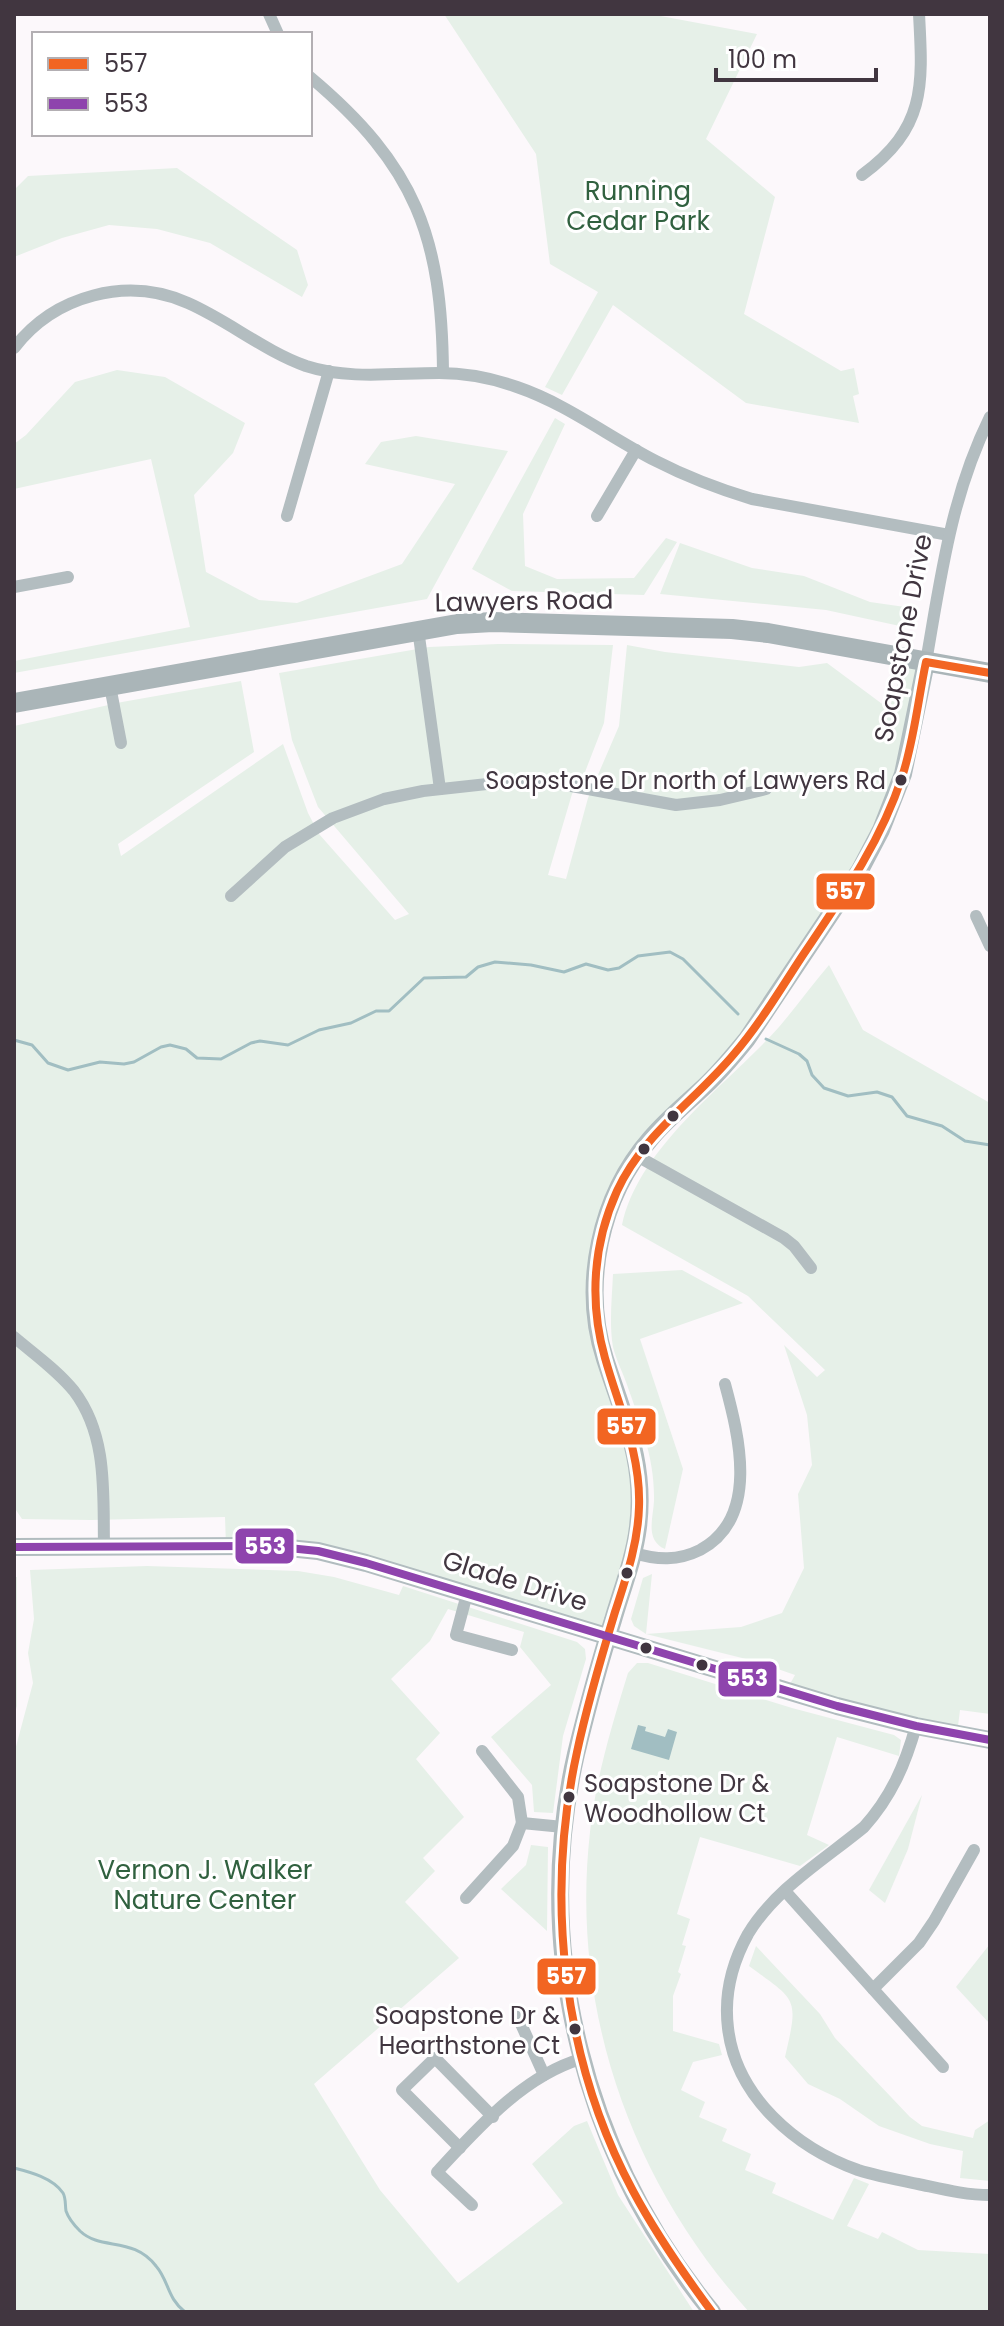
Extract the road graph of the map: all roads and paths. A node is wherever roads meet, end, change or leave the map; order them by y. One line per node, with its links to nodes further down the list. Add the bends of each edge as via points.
1 (919, 14): 3 (street, via 922,68 917,104 900,138)
2 (312, 79): 6 (street, via 379,144 408,190 429,242 439,286)
3 (862, 175)
4 (14, 348): 5 (street, via 63,306 98,294 135,291 189,303 282,356)
5 (329, 371): 6 (street); 9 (street)
6 (443, 373): 8 (street, via 491,379 534,394)
7 (990, 417): 11 (street, Soapstone Drive, via 963,480)
8 (636, 450): 10 (street); 11 (street, via 752,499)
9 (287, 516)
10 (597, 516)
11 (949, 535): 15 (street, Soapstone Drive)
12 (68, 577): 13 (street)
13 (14, 587)
14 (418, 629): 15 (main road, Lawyers Road, via 493,622 732,629); 17 (main road, Lawyers Road); 20 (street)
15 (926, 662): 16 (main road, Lawyers Road); 25 (street, Soapstone Drive, via 900,783 860,870 747,1039)
16 (990, 673)
17 (110, 686): 18 (main road, Lawyers Road); 19 (street)
18 (14, 703)
19 (121, 743)
20 (440, 789): 21 (street, via 533,779 676,805); 22 (street, via 384,799 333,818 285,847)
21 (766, 789)
22 (231, 896)
23 (976, 916): 24 (street)
24 (990, 946)
25 (637, 1156): 26 (street, via 784,1238); 31 (street, Soapstone Drive, via 608,1214 595,1292 603,1352 638,1469)
26 (811, 1268)
27 (14, 1337): 29 (street, via 73,1391 93,1427 102,1465)
28 (725, 1384): 31 (street, via 740,1457 732,1518 716,1539 691,1554 662,1559)
29 (104, 1546): 30 (street, Glade Drive); 32 (street, Glade Drive, via 318,1551)
30 (14, 1547)
31 (634, 1553): 33 (street, Soapstone Drive)
32 (467, 1594): 33 (street, Glade Drive); 34 (street, via 456,1635)
33 (608, 1637): 35 (street, Glade Drive); 39 (street, Soapstone Drive)
34 (512, 1650)
35 (916, 1726): 36 (street, Glade Drive); 41 (street, via 899,1777 876,1814)
36 (990, 1740)
37 (482, 1751): 38 (street, via 518,1797)
38 (522, 1823): 39 (street); 42 (street, via 513,1846)
39 (563, 1827): 45 (street, Soapstone Drive, via 561,1935)
40 (974, 1850): 43 (street, via 919,1943)
41 (785, 1891): 43 (street); 50 (street, via 741,1948 727,1998 729,2037 748,2086 778,2121 837,2161 883,2177)
42 (466, 1898)
43 (873, 1989): 46 (street)
44 (517, 2015): 47 (street)
45 (581, 2059): 47 (street); 52 (street, Soapstone Drive, via 632,2191)
46 (943, 2067)
47 (544, 2075): 48 (street)
48 (493, 2117): 49 (street); 49 (street, via 435,2058 402,2090)
49 (460, 2148): 51 (street, via 437,2172)
50 (990, 2195)
51 (472, 2205)
52 (712, 2312)

